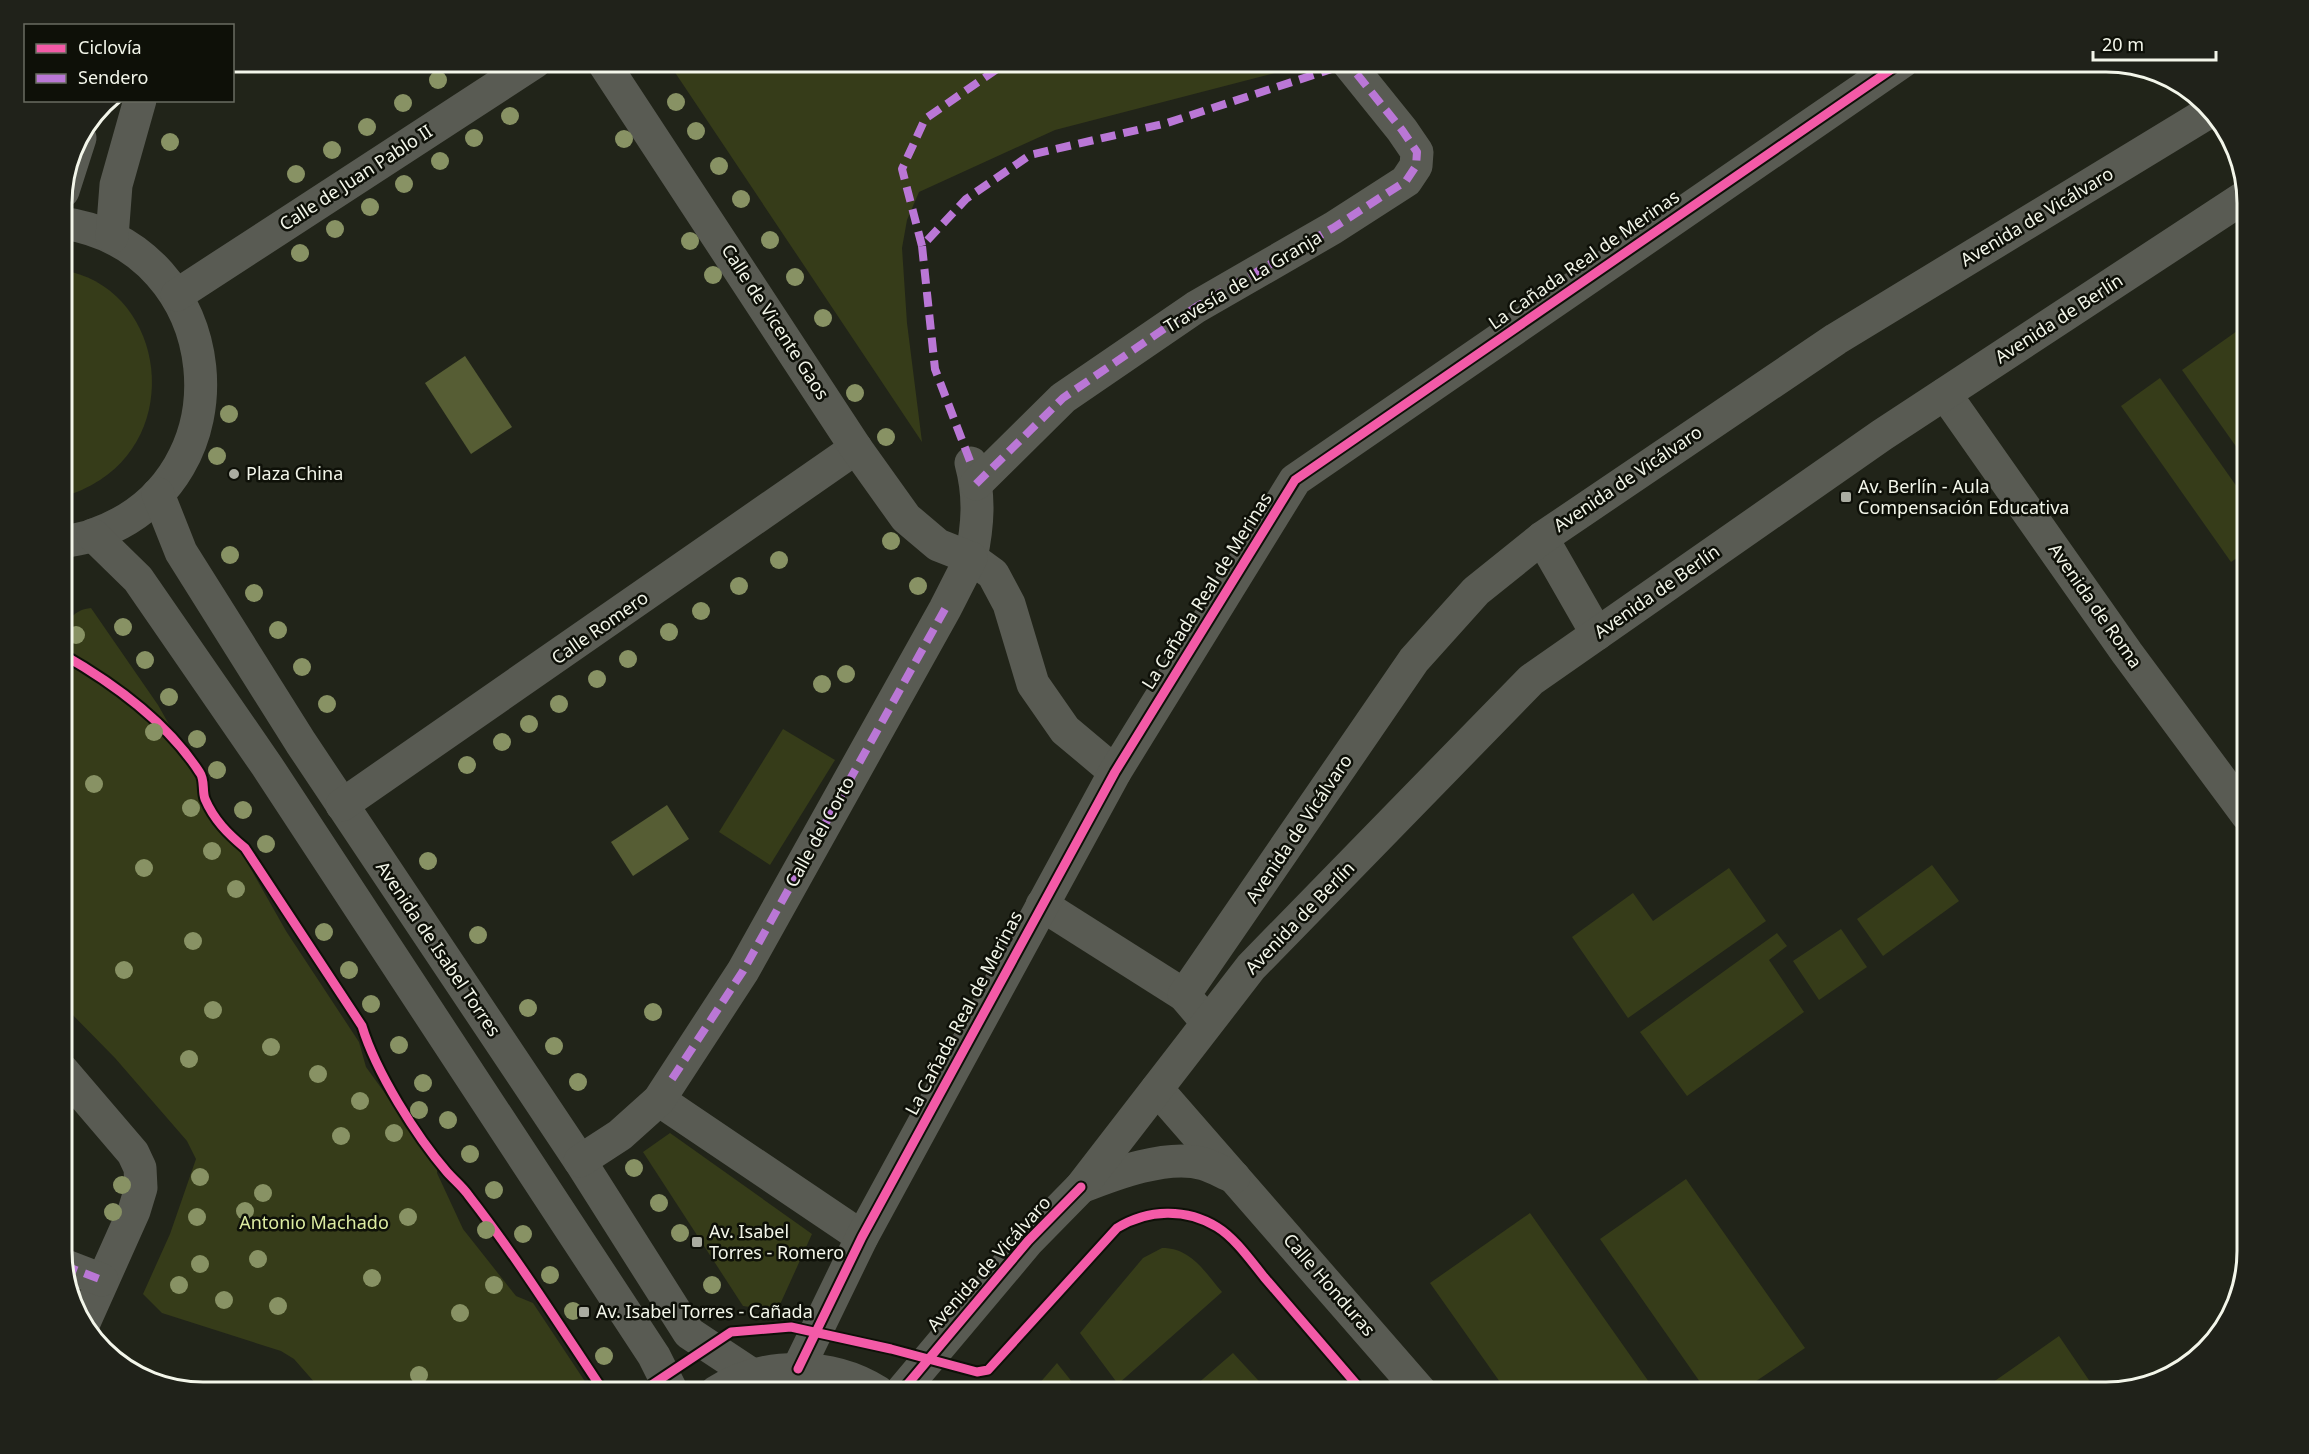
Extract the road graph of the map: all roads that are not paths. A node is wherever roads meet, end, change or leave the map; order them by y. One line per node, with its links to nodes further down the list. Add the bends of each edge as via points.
1 (520, 72): 10 (street, Calle de Juan Pablo II)
2 (610, 72): 12 (street, Calle de Vicente Gaos)
3 (1355, 72): 13 (street, Travesía de La Granja, via 1417,152 1416,166 1406,181 1196,308 1063,398)
4 (1887, 72): 19 (street, La Cañada Real de Merinas, via 1294,480)
5 (139, 102): 9 (street, via 116,184)
6 (2203, 116): 15 (street, Avenida de Vicálvaro, via 1836,339)
7 (2237, 202): 11 (street, Avenida de Berlín)
8 (72, 224): 9 (street)
9 (112, 237): 10 (street, via 148,262)
10 (177, 295): 14 (street, via 195,334 202,387 198,419 183,459)
11 (1945, 394): 18 (street, Avenida de Berlín); 20 (street, Avenida de Roma)
12 (856, 448): 17 (street, Calle de Vicente Gaos, via 906,518 938,545); 21 (street, Calle Romero)
13 (973, 473): 17 (street, Calle del Corto, via 978,526)
14 (158, 494): 16 (street, via 128,518); 21 (street, Avenida de Isabel Torres, via 181,552)
15 (1542, 538): 18 (street); 23 (street, Avenida de Vicálvaro, via 1476,591 1414,660)
16 (77, 539): 37 (street, via 138,579 267,766 654,1356)
17 (971, 558): 19 (street, Calle de Vicente Gaos, via 993,574 1010,604 1033,684 1065,730); 27 (street, Calle del Corto, via 743,971)
18 (1597, 634): 24 (street, Avenida de Berlín, via 1531,680 1251,967)
19 (1115, 772): 22 (street, La Cañada Real de Merinas)
20 (2237, 802)
21 (342, 805): 28 (street, Avenida de Isabel Torres)
22 (1042, 905): 23 (street); 31 (street, La Cañada Real de Merinas)
23 (1184, 995): 24 (street)
24 (1207, 1022): 26 (street, Avenida de Berlín)
25 (72, 1082): 33 (street, via 133,1153 140,1168 141,1188 134,1211)
26 (1156, 1089): 29 (street, Calle Honduras); 30 (street, Avenida de Vicálvaro)
27 (659, 1100): 28 (street, Calle del Corto, via 620,1136); 31 (street)
28 (580, 1161): 36 (street, Avenida de Isabel Torres, via 689,1333)
29 (1235, 1178): 30 (street, Calle Honduras, via 1202,1163 1157,1163); 41 (street, Calle Honduras)
30 (1081, 1187): 40 (street, Avenida de Vicálvaro, via 1028,1240)
31 (862, 1237): 35 (street, La Cañada Real de Merinas)
32 (74, 1269): 33 (street)
33 (102, 1280): 34 (street)
34 (88, 1313)
35 (798, 1369): 36 (street); 39 (street)
36 (754, 1376): 38 (street)
37 (667, 1382)
38 (740, 1382)
39 (857, 1382)
40 (910, 1382)
41 (1412, 1382)

